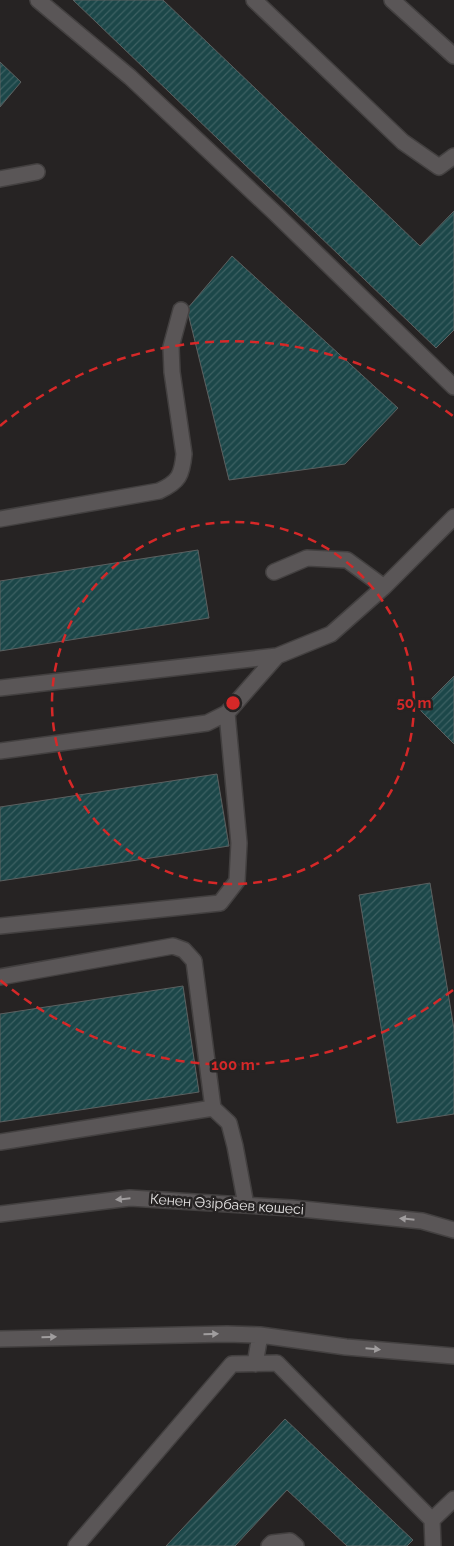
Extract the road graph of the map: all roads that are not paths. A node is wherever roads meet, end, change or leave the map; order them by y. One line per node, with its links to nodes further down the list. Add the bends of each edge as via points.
1 (38, 0): 9 (street, via 130,77)
2 (254, 0): 5 (street, via 403,142 439,166)
3 (392, 0): 4 (street)
4 (454, 56)
5 (454, 156)
6 (37, 172): 7 (street)
7 (0, 179)
8 (181, 310): 11 (street, via 171,348 184,454 179,478 172,486 159,491)
9 (454, 387)
10 (454, 517): 13 (street)
11 (0, 519)
12 (274, 572): 13 (street, via 307,558 347,560)
13 (384, 587): 14 (street, via 331,634)
14 (277, 656): 15 (street); 16 (street)
15 (0, 688)
16 (228, 713): 17 (street, via 207,723); 18 (street, via 239,843 237,880 220,903)
17 (0, 751)
18 (0, 926)
19 (0, 977): 20 (street, via 173,946 184,950 194,961)
20 (213, 1108): 21 (street); 22 (street, via 229,1123)
21 (0, 1142)
22 (246, 1205): 23 (street, Кенен Әзірбаев көшесі, one-way to 23, via 130,1198); 24 (street, Кенен Әзірбаев көшесі, one-way to 22, via 422,1221)
23 (0, 1214)
24 (454, 1230)
25 (260, 1335): 26 (street, one-way to 25); 27 (street, one-way to 27); 28 (street)
26 (0, 1339)
27 (454, 1356)
28 (255, 1364): 30 (street, via 278,1363); 31 (street, via 232,1364)
29 (454, 1499): 30 (street)
30 (432, 1520): 34 (street)
31 (76, 1546)
32 (270, 1546): 33 (street, via 290,1541)
33 (296, 1546)
34 (433, 1546)

